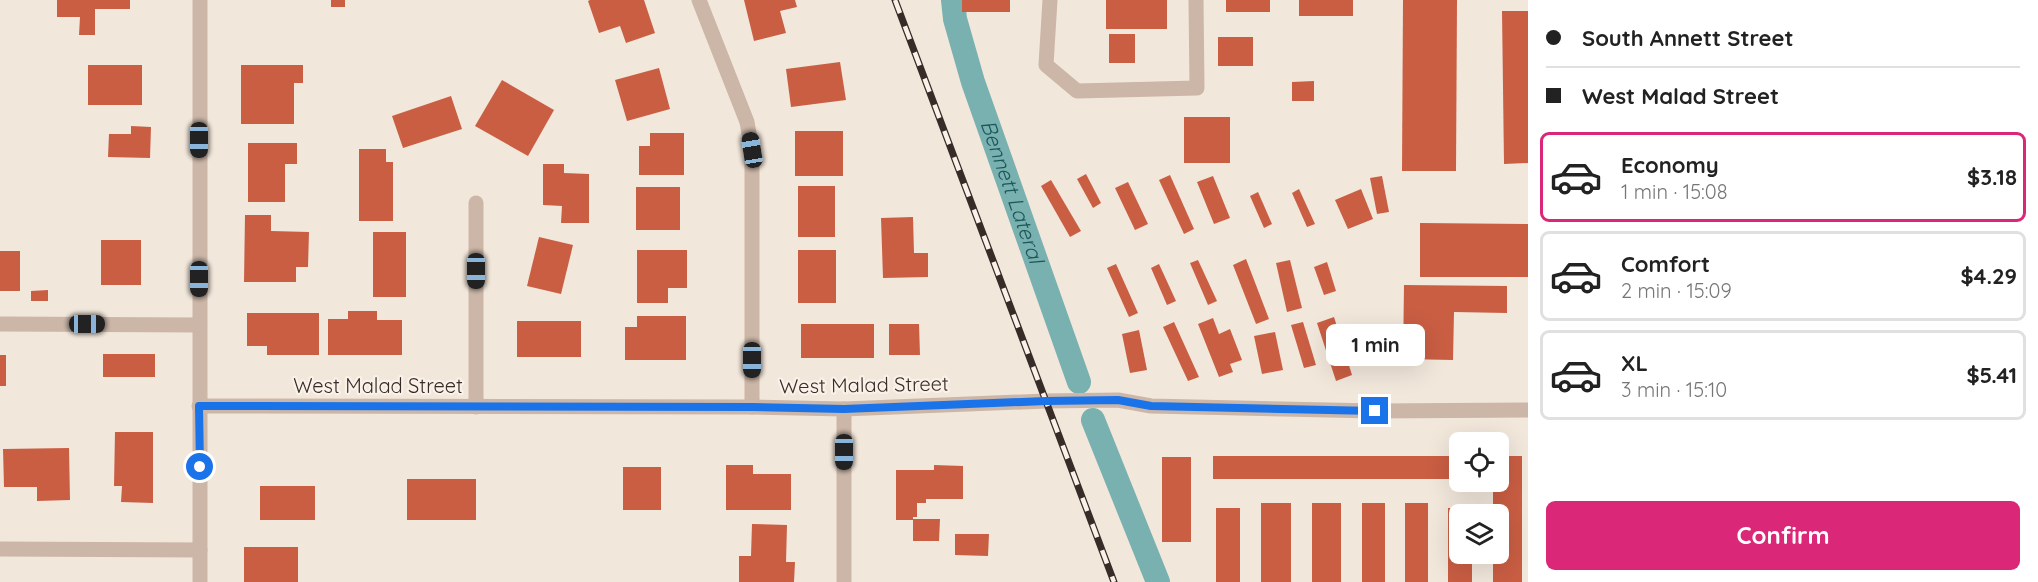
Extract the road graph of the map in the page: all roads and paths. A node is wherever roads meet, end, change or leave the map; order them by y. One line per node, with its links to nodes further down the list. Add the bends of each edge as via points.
1 (200, 0): 7 (street)
2 (699, 0): 10 (street, via 747,122 752,150)
3 (1050, 0): 4 (street, via 1046,65 1077,92 1197,88)
4 (1196, 0)
5 (476, 203): 9 (street)
6 (0, 324): 7 (street)
7 (199, 325): 8 (street)
8 (199, 406): 9 (street, West Malad Street); 14 (street)
9 (476, 407): 10 (street, West Malad Street)
10 (752, 407): 11 (street, West Malad Street)
11 (844, 409): 12 (street, West Malad Street, via 1118,400 1151,406); 16 (street)
12 (1528, 410)
13 (0, 549): 14 (street)
14 (200, 550): 15 (street)
15 (200, 582)
16 (844, 582)

